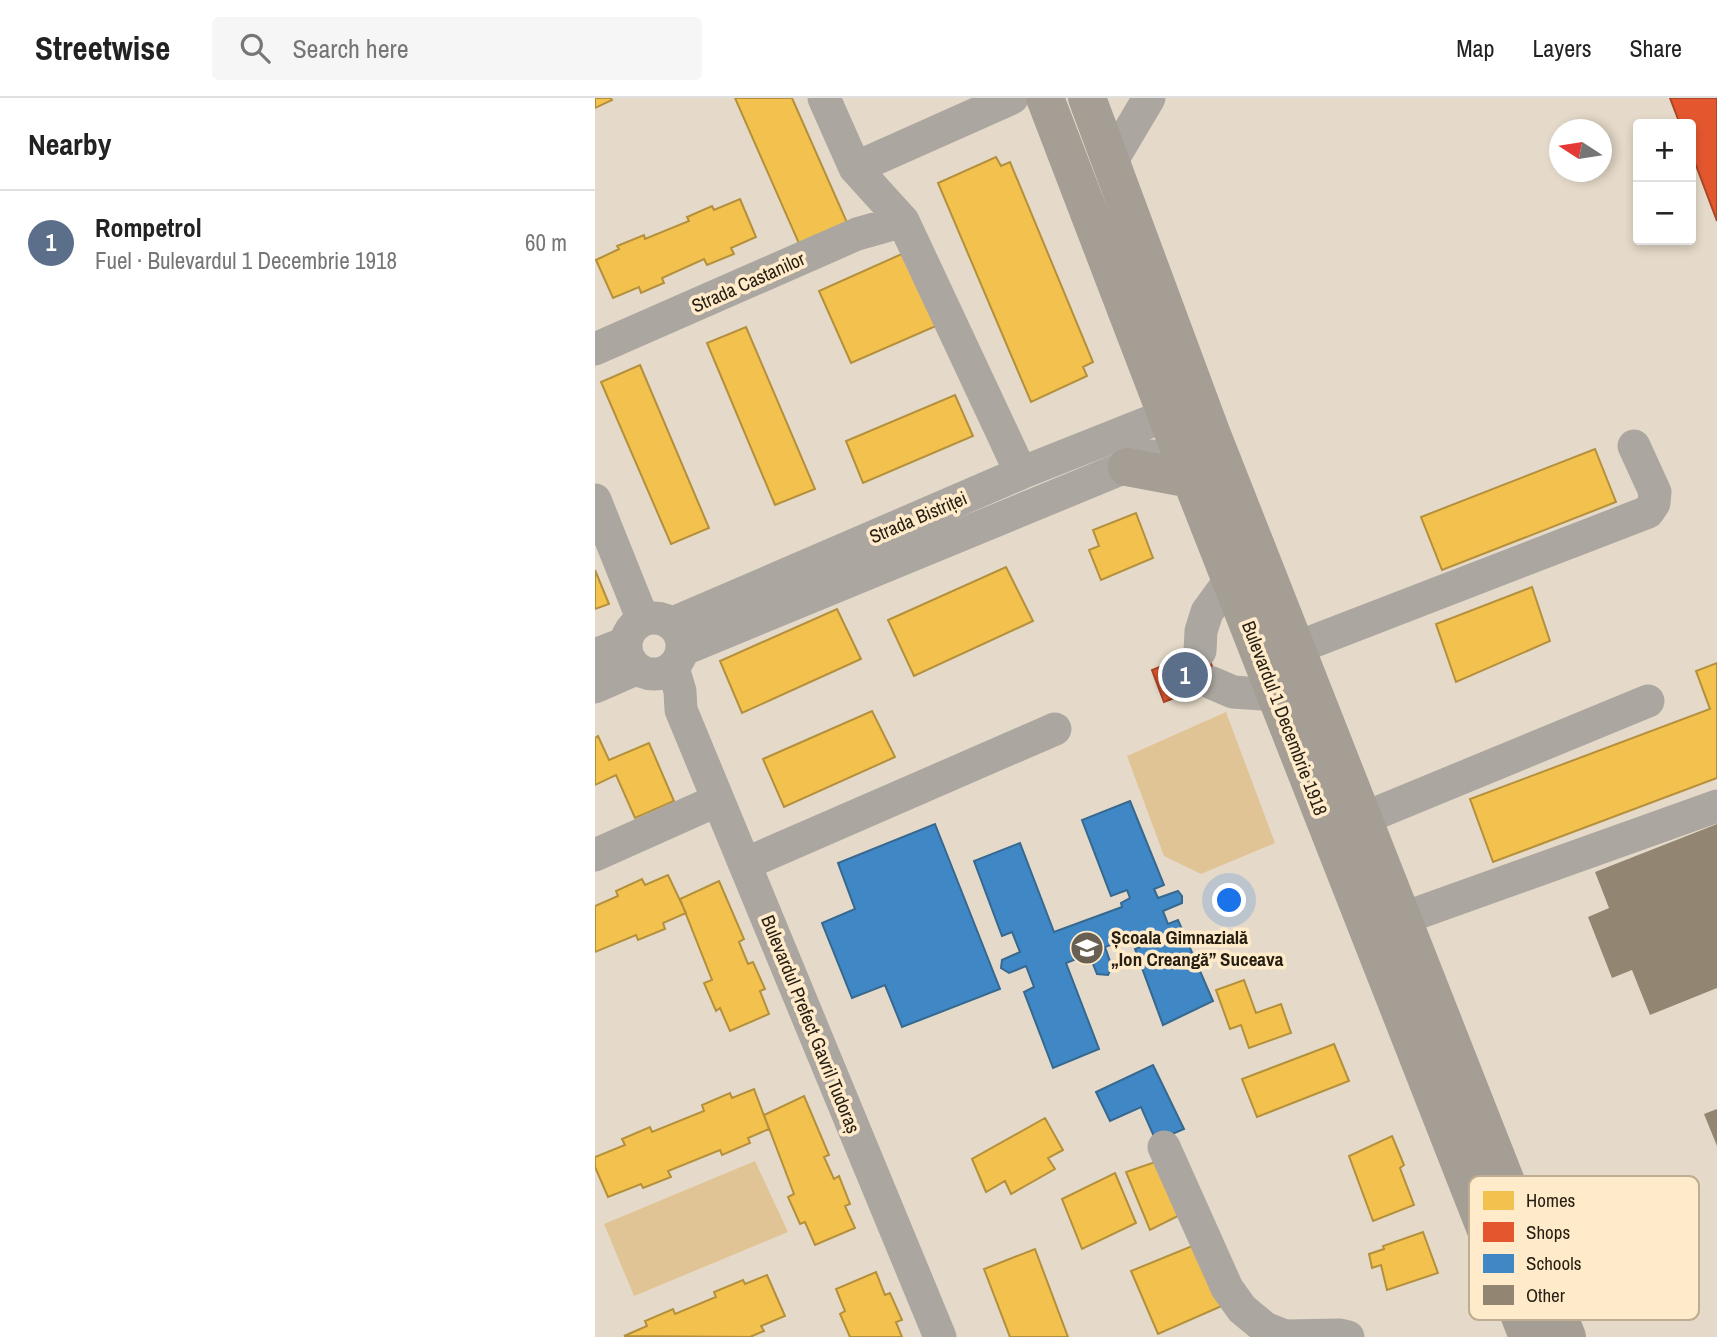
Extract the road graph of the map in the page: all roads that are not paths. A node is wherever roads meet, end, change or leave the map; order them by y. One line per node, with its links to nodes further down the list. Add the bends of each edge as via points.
1 (824, 98): 7 (street)
2 (1012, 98): 7 (street)
3 (1149, 98): 6 (street)
4 (1096, 100): 5 (street); 6 (main road, Bulevardul 1 Decembrie 1918)
5 (1049, 109): 10 (main road, Bulevardul 1 Decembrie 1918)
6 (1111, 162): 10 (main road, Bulevardul 1 Decembrie 1918)
7 (855, 169): 8 (street)
8 (903, 221): 9 (street, Strada Castanilor, via 857,234); 13 (street)
9 (595, 349)
10 (1189, 434): 12 (main road); 13 (street, Strada Bistriței); 15 (main road, Bulevardul 1 Decembrie 1918); 16 (main road, Bulevardul 1 Decembrie 1918)
11 (1634, 446): 16 (street, via 1655,492 1648,512)
12 (1127, 467): 17 (street, Strada Bistriței)
13 (1021, 473): 17 (street, Strada Bistriței)
14 (595, 500): 17 (street, Bulevardul Prefect Gavril Tudoraș)
15 (1231, 579): 18 (street, via 1207,612); 22 (main road, Bulevardul 1 Decembrie 1918)
16 (1296, 648): 27 (main road, Bulevardul 1 Decembrie 1918)
17 (655, 650): 19 (street, Strada Bistriței); 21 (street, Strada Bistriței); 25 (street, Bulevardul Prefect Gavril Tudoraș, via 680,691 681,710)
18 (1200, 651)
19 (595, 655)
20 (1212, 683): 22 (street, via 1233,692)
21 (595, 688)
22 (1276, 695): 33 (main road, Bulevardul 1 Decembrie 1918)
23 (1648, 701): 27 (street)
24 (1055, 729): 29 (street)
25 (718, 800): 28 (street); 29 (street, Bulevardul Prefect Gavril Tudoraș)
26 (1717, 806): 30 (street)
27 (1362, 819): 30 (main road, Bulevardul 1 Decembrie 1918)
28 (595, 855)
29 (745, 864): 37 (street, Bulevardul Prefect Gavril Tudoraș)
30 (1402, 919): 32 (main road, Bulevardul 1 Decembrie 1918)
31 (1164, 1147): 36 (street, via 1227,1288)
32 (1503, 1176)
33 (1469, 1187)
34 (1521, 1320): 39 (main road, Bulevardul 1 Decembrie 1918)
35 (1560, 1320): 40 (main road, Bulevardul 1 Decembrie 1918)
36 (1254, 1332): 38 (street)
37 (940, 1337)
38 (1348, 1337)
39 (1528, 1337)
40 (1567, 1337)

